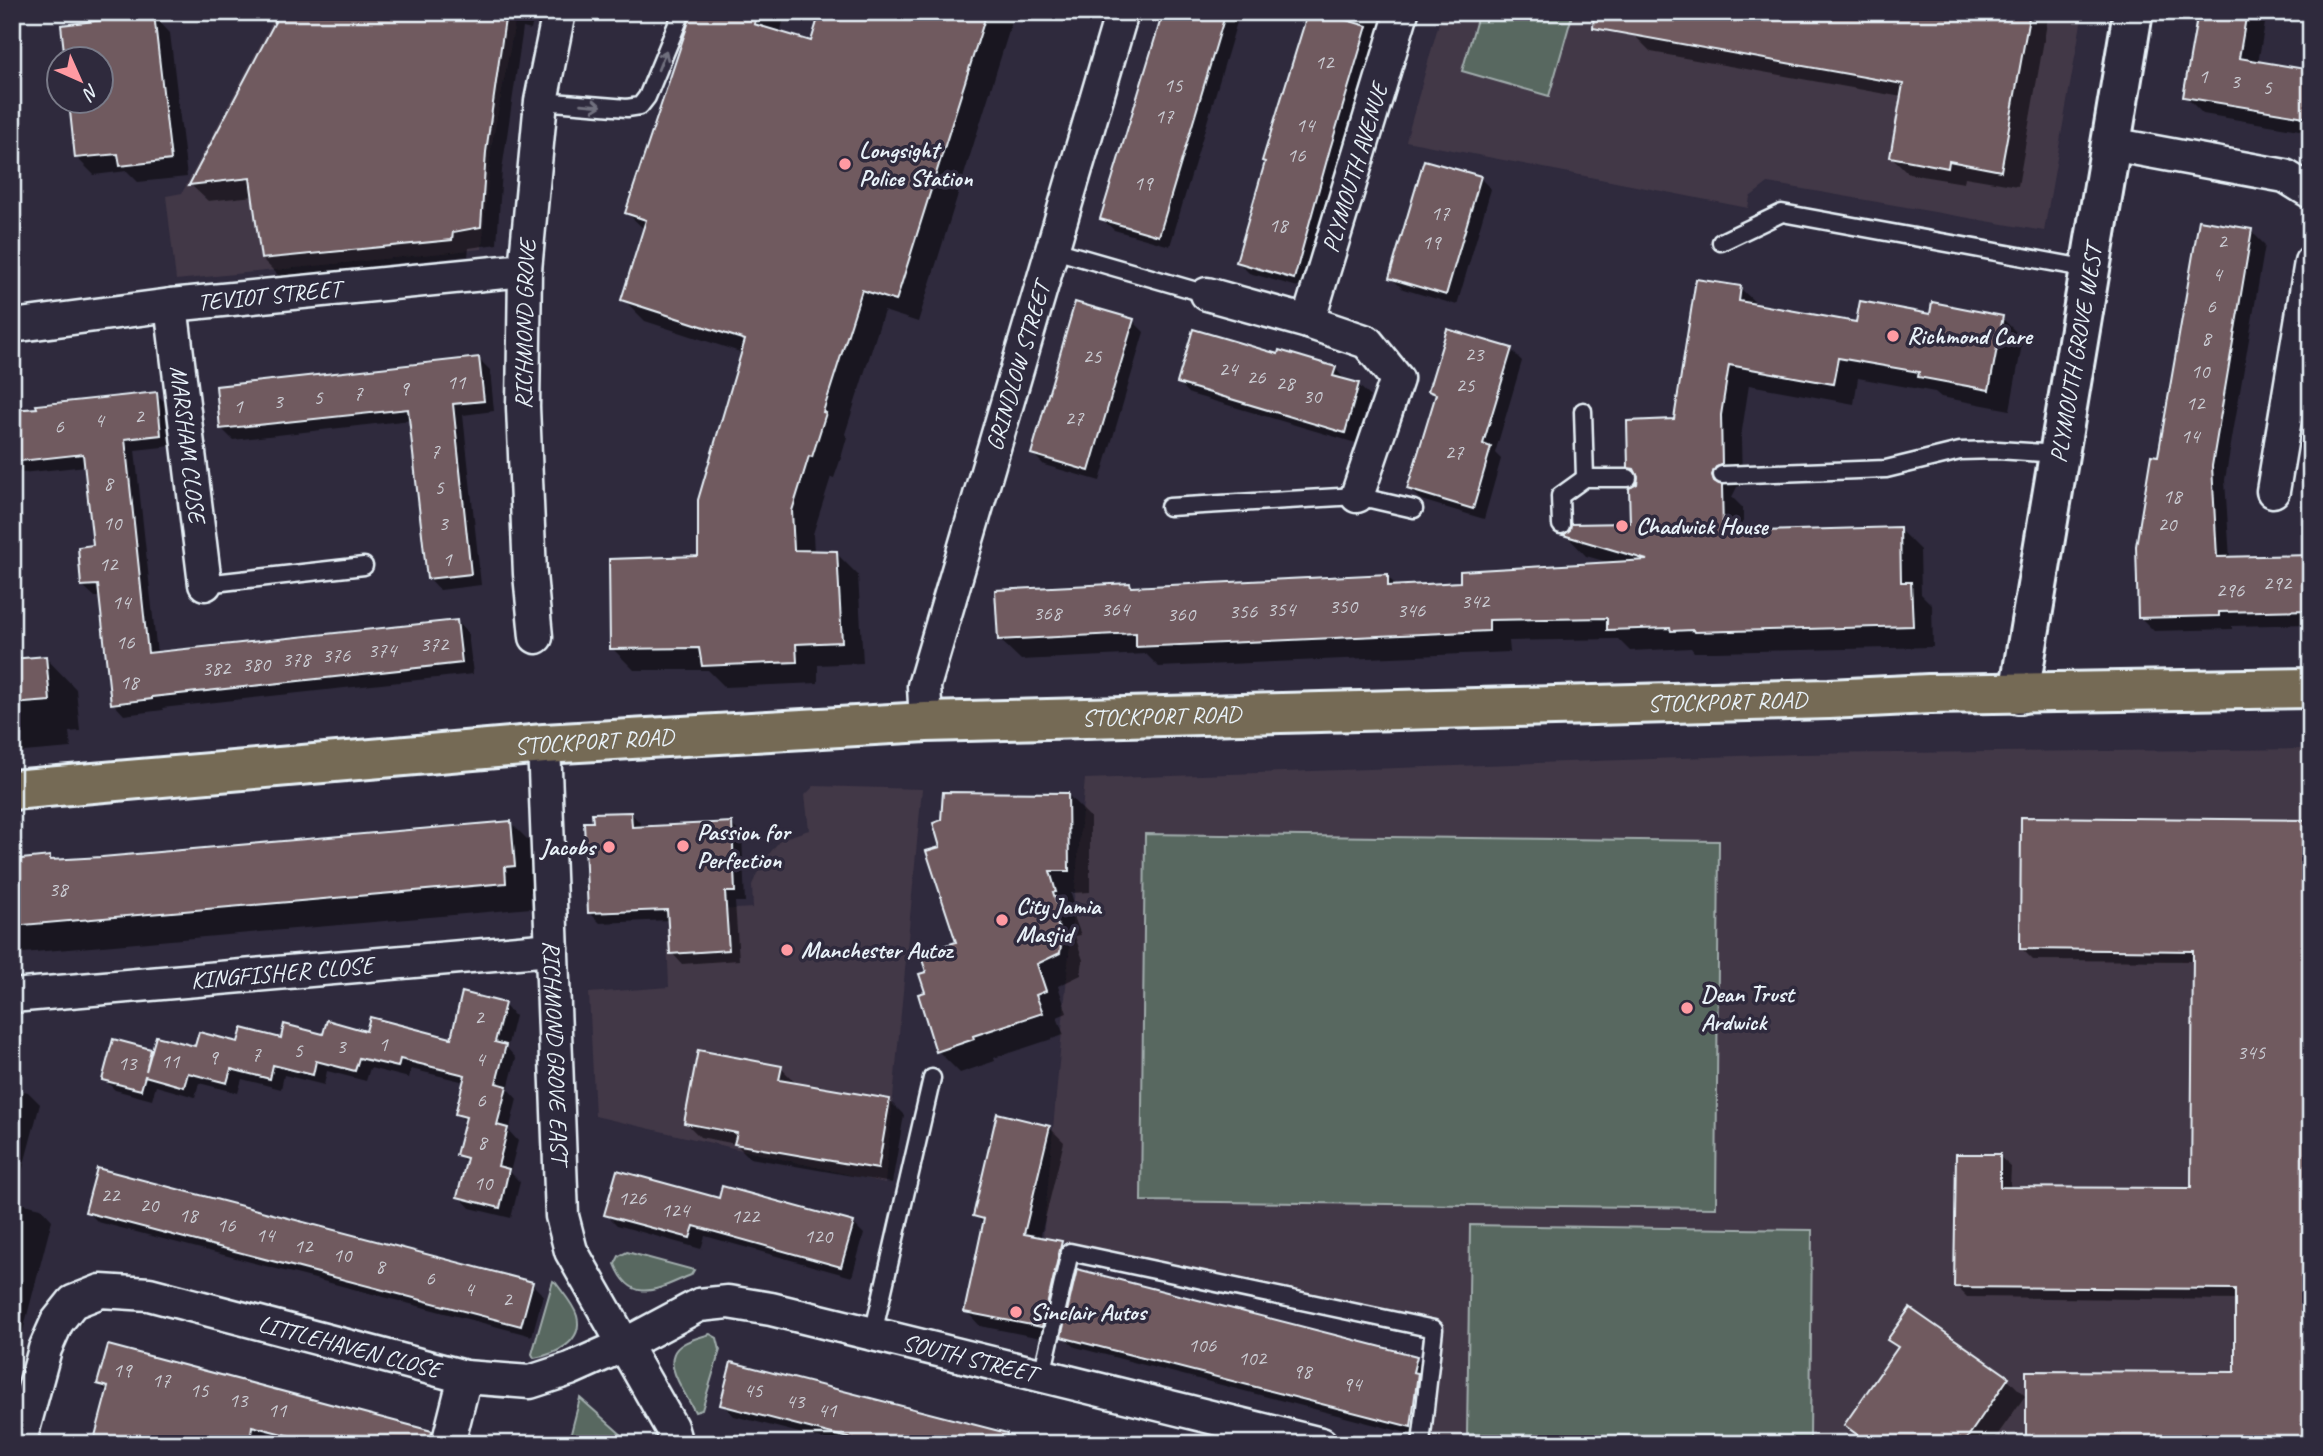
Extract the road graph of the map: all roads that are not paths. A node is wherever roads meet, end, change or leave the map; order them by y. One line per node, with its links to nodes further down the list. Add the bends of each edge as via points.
1 (559, 12): 6 (street, RICHMOND GROVE)
2 (682, 12): 6 (lane, one-way to 2, via 640,106)
3 (1122, 12): 10 (street, GRINDLOW STREET)
4 (1402, 12): 16 (street, PLYMOUTH AVENUE)
5 (2133, 12): 7 (street, PLYMOUTH GROVE WEST)
6 (541, 101): 13 (street, RICHMOND GROVE)
7 (2111, 144): 8 (street, via 2285,176); 12 (street, PLYMOUTH GROVE WEST)
8 (2311, 192)
9 (1721, 242): 12 (lane, via 1782,213)
10 (1051, 249): 14 (lane); 33 (street, GRINDLOW STREET, via 924,687)
11 (2311, 262): 23 (street)
12 (2090, 269): 19 (street, PLYMOUTH GROVE WEST)
13 (525, 270): 15 (street, TEVIOT STREET); 30 (street, RICHMOND GROVE, via 523,407)
14 (1208, 294): 16 (street)
15 (171, 305): 17 (street, TEVIOT STREET); 29 (street, MARSHAM CLOSE)
16 (1308, 322): 24 (street, via 1367,342 1397,379)
17 (12, 326)
18 (1583, 411): 21 (lane)
19 (2059, 454): 20 (lane, via 1960,451 1886,469); 32 (street, PLYMOUTH GROVE WEST)
20 (1722, 475)
21 (1585, 478): 22 (lane); 27 (lane, via 1560,496)
22 (1629, 478)
23 (2273, 491)
24 (1357, 496): 25 (lane); 26 (lane)
25 (1169, 507)
26 (1414, 509)
27 (1561, 525)
28 (364, 566): 29 (lane)
29 (205, 584)
30 (536, 637)
31 (2311, 688): 32 (highway, STOCKPORT ROAD)
32 (2019, 694): 33 (highway, STOCKPORT ROAD)
33 (926, 722): 34 (highway, STOCKPORT ROAD)
34 (544, 744): 35 (highway, STOCKPORT ROAD); 36 (street, RICHMOND GROVE EAST)
35 (12, 790)
36 (552, 949): 37 (street, KINGFISHER CLOSE); 40 (street, RICHMOND GROVE EAST, via 562,1216 571,1251)
37 (12, 996)
38 (932, 1078): 39 (lane)
39 (873, 1334): 40 (street, SOUTH STREET, via 728,1302 699,1305); 41 (street, SOUTH STREET)
40 (624, 1345): 42 (street, LITTLEHAVEN CLOSE, via 530,1382); 45 (street, RICHMOND GROVE EAST)
41 (1042, 1375): 46 (street, SOUTH STREET); 47 (lane, via 1070,1252 1434,1329)
42 (465, 1377): 43 (street, LITTLEHAVEN CLOSE, via 149,1294 101,1292 73,1302 57,1322); 44 (street)
43 (19, 1444)
44 (448, 1444)
45 (676, 1444)
46 (1321, 1444)
47 (1421, 1444)

